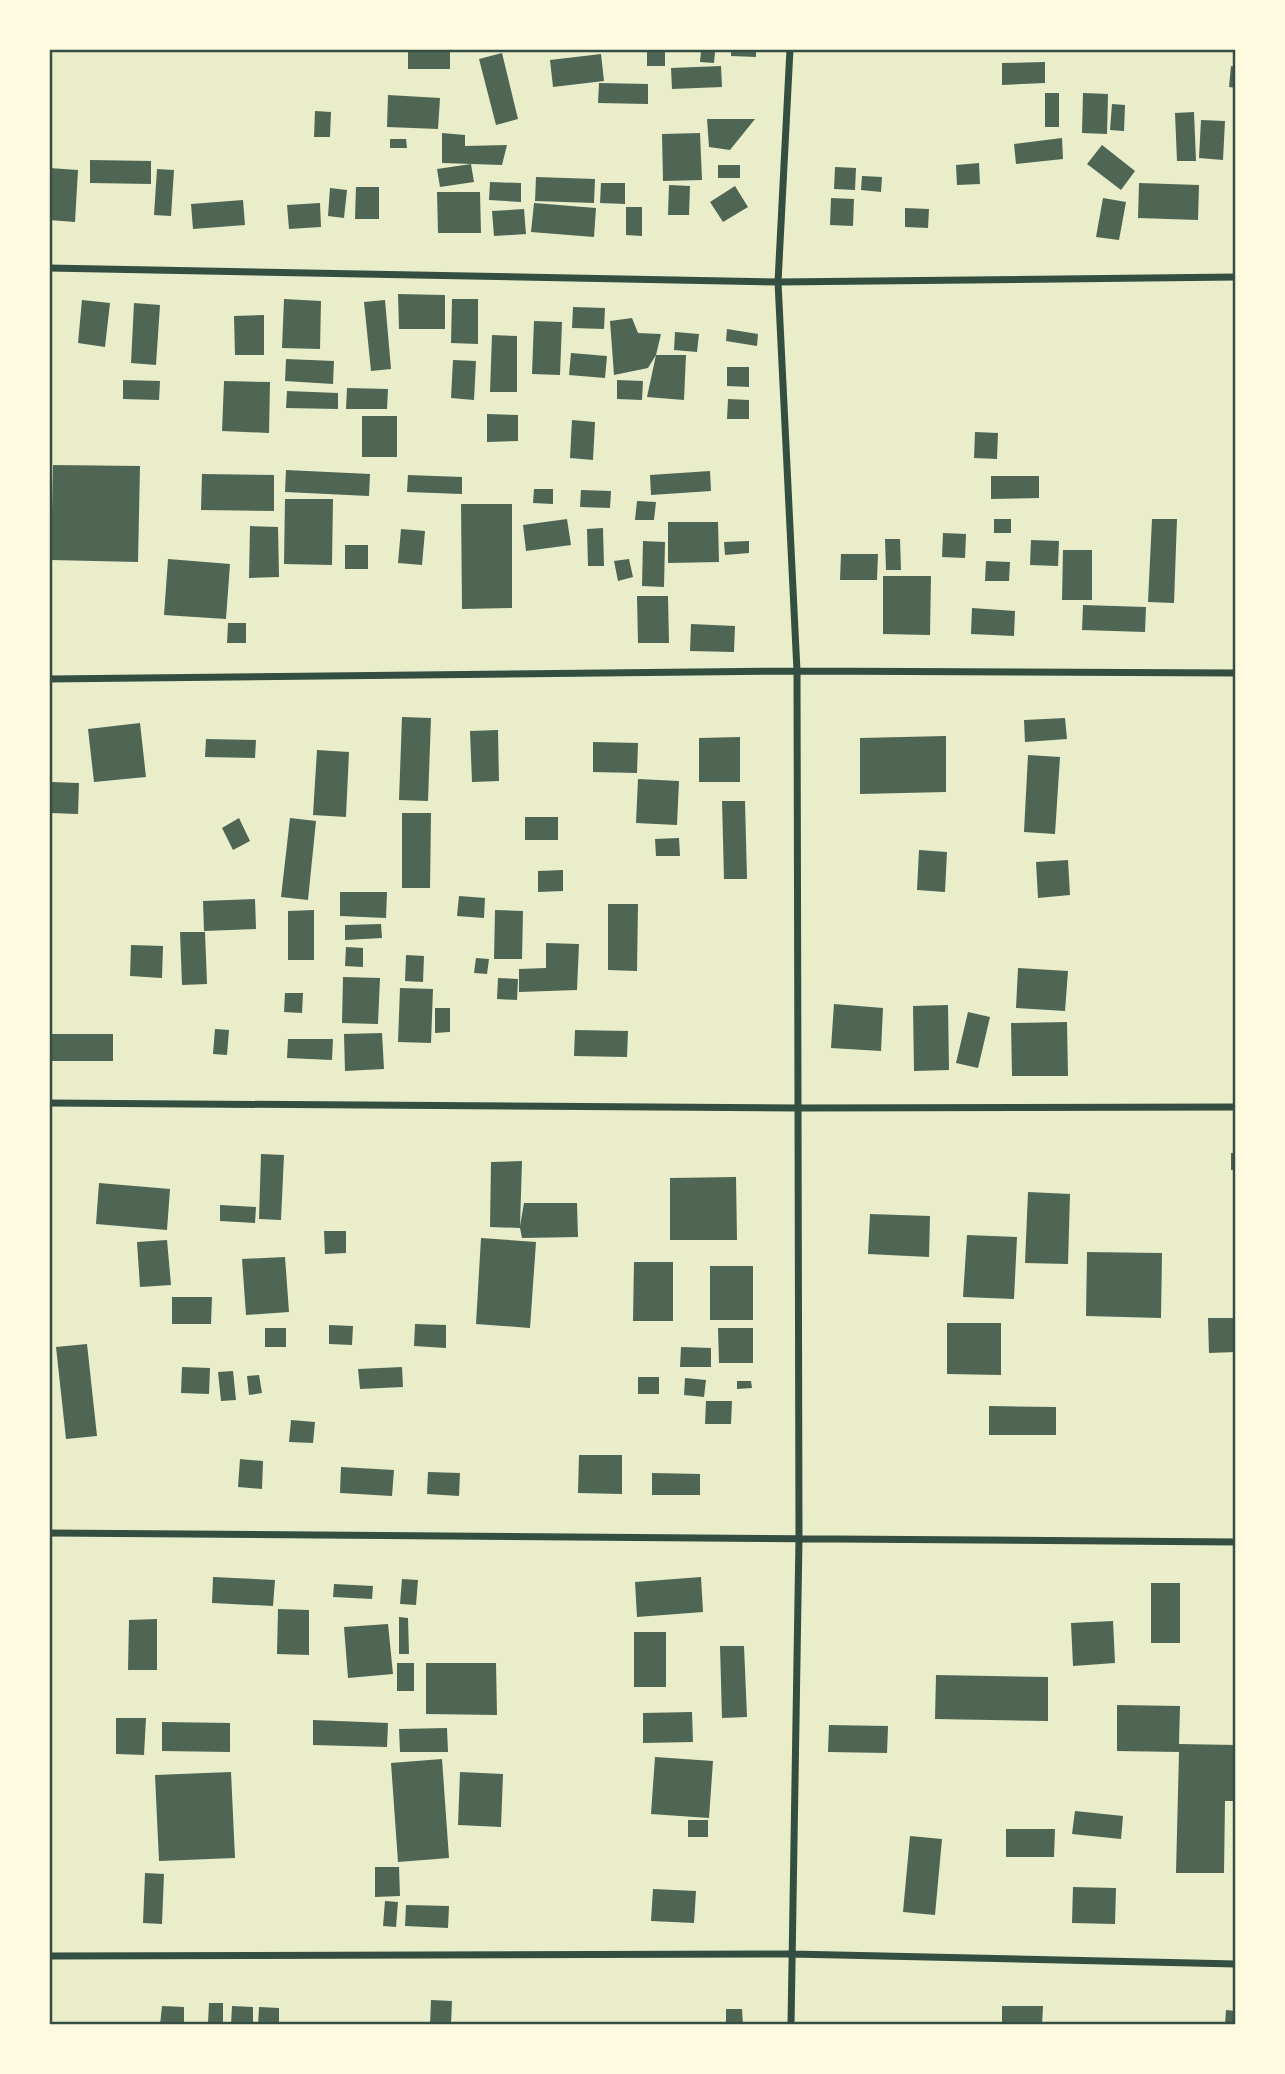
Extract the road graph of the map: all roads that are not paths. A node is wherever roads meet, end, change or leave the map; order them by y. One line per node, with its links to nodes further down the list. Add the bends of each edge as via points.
1 (790, 49): 4 (street)
2 (49, 268): 4 (street)
3 (1236, 277): 4 (street)
4 (778, 282): 5 (street)
5 (797, 671): 6 (street); 7 (street); 10 (street)
6 (1236, 673)
7 (49, 680)
8 (49, 1103): 10 (street)
9 (1236, 1107): 10 (street)
10 (799, 1108): 12 (street)
11 (49, 1533): 12 (street)
12 (799, 1538): 13 (street); 14 (street)
13 (1236, 1542)
14 (792, 1954): 15 (street); 16 (street); 17 (street)
15 (49, 1956)
16 (1236, 1964)
17 (791, 2025)

